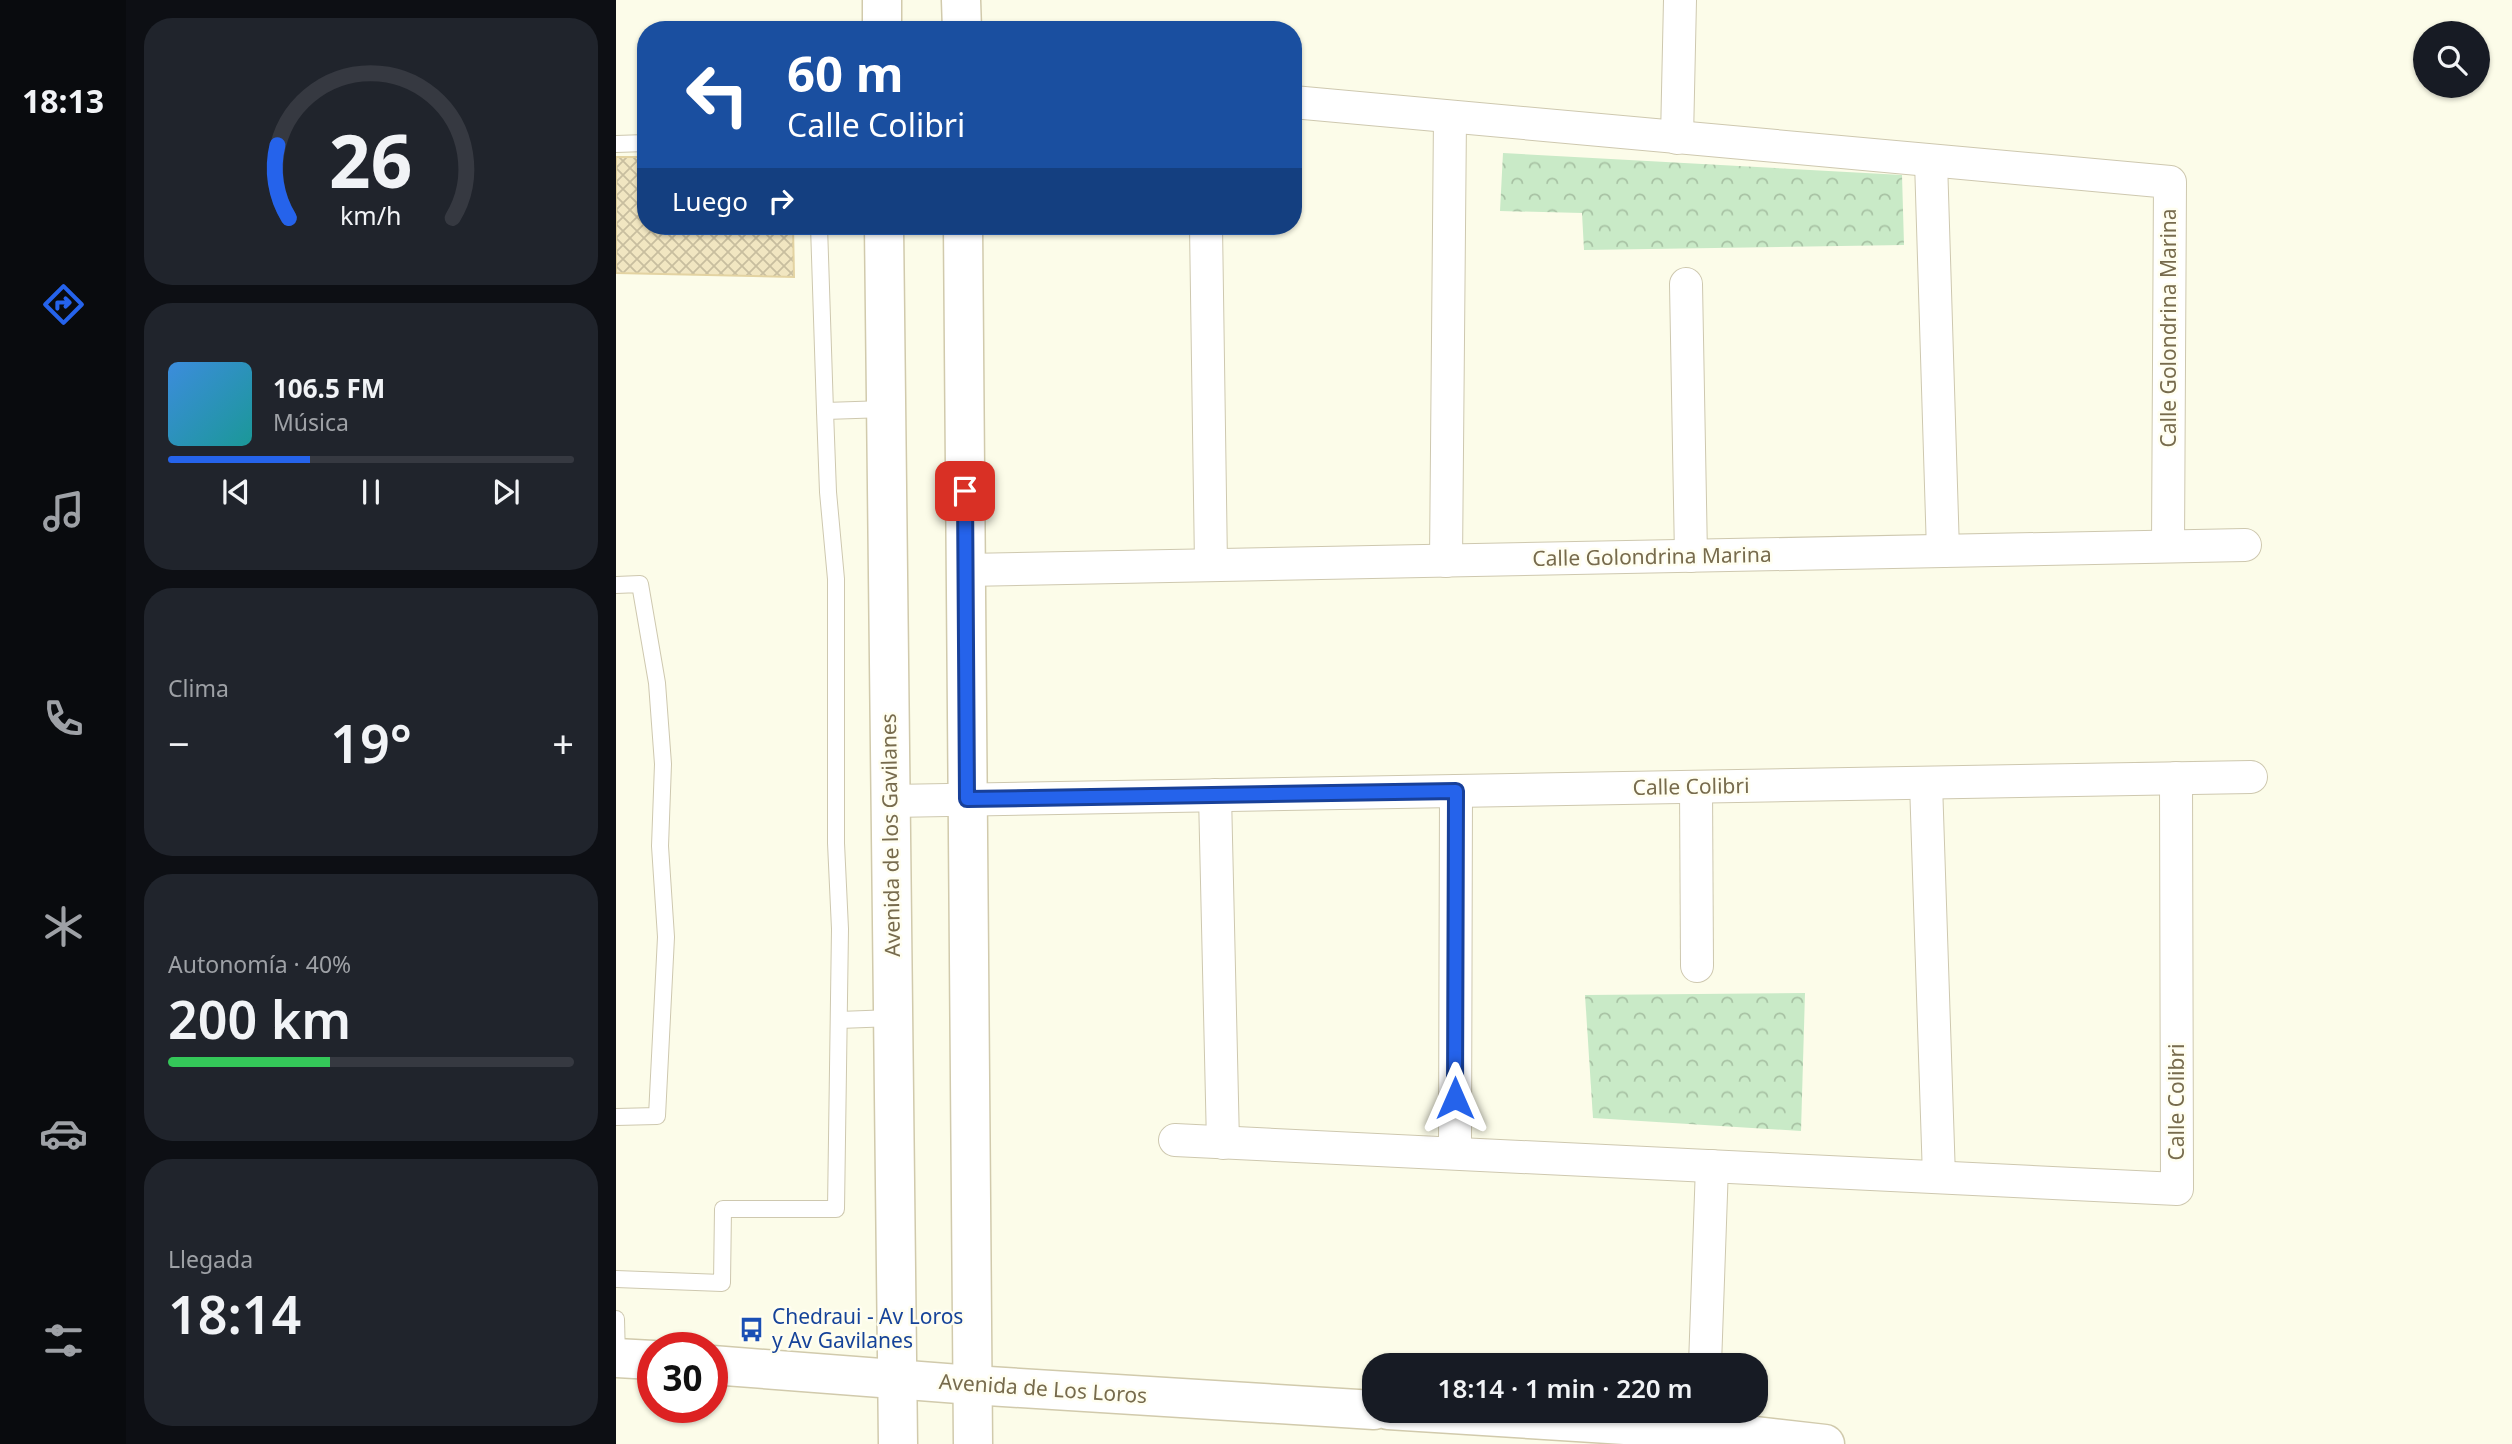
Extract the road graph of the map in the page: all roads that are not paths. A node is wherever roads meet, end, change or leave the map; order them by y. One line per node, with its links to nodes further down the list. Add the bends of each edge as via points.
1 (882, 0): 4 (main road)
2 (961, 0): 5 (main road)
3 (1680, 0): 8 (street)
4 (882, 21)
5 (962, 21)
6 (1302, 103): 7 (street, Calle Golondrina Marina)
7 (1450, 117): 8 (street, Calle Golondrina Marina); 23 (street)
8 (1677, 138): 11 (street, Calle Golondrina Marina)
9 (637, 143): 10 (lane)
10 (616, 144)
11 (1931, 161): 20 (street, Calle Golondrina Marina, via 2170,182); 21 (street)
12 (819, 235): 18 (lane)
13 (884, 235): 17 (main road, Avenida de los Gavilanes)
14 (963, 235): 25 (main road)
15 (1206, 235): 24 (street)
16 (1686, 284): 22 (street)
17 (886, 409): 18 (lane); 34 (main road, Avenida de los Gavilanes)
18 (825, 411): 37 (lane, via 836,579)
19 (2245, 545): 20 (street, Calle Golondrina Marina)
20 (2168, 547): 21 (street, Calle Golondrina Marina)
21 (1943, 551): 22 (street, Calle Golondrina Marina)
22 (1691, 556): 23 (street, Calle Golondrina Marina)
23 (1446, 561): 24 (street, Calle Golondrina Marina)
24 (1211, 565): 25 (street, Calle Golondrina Marina)
25 (966, 570): 33 (main road)
26 (616, 585): 38 (lane, via 640,584 657,683 666,937 657,1116)
27 (2251, 777): 28 (street, Calle Colibri)
28 (2176, 778): 29 (street, Calle Colibri); 43 (street, Calle Colibri, via 2177,1189)
29 (1926, 783): 30 (street, Calle Colibri); 43 (street)
30 (1696, 787): 31 (street, Calle Colibri); 35 (street)
31 (1456, 791): 32 (street, Calle Colibri); 41 (street)
32 (1215, 795): 33 (street, Calle Colibri); 40 (street)
33 (967, 799): 34 (street, Calle Colibri); 50 (main road)
34 (891, 801): 36 (main road, Avenida de los Gavilanes)
35 (1697, 967)
36 (893, 1018): 37 (lane); 49 (main road, Avenida de los Gavilanes)
37 (839, 1020): 44 (lane, via 836,1209 723,1209 722,1283)
38 (616, 1117)
39 (1175, 1140): 40 (street, Calle Colibri)
40 (1223, 1143): 41 (street, Calle Colibri)
41 (1455, 1153): 42 (street, Calle Colibri)
42 (1712, 1166): 43 (street, Calle Colibri); 46 (street)
43 (1939, 1177)
44 (616, 1279)
45 (616, 1319): 47 (lane)
46 (1705, 1353)
47 (629, 1359)
48 (728, 1366): 49 (main road, Avenida de Los Loros)
49 (897, 1379): 50 (main road, Avenida de Los Loros); 54 (main road, Avenida de los Gavilanes)
50 (972, 1385): 51 (main road, Avenida de Los Loros); 55 (main road)
51 (1362, 1409)
52 (1616, 1423): 53 (main road)
53 (1703, 1428): 56 (main road)
54 (898, 1444)
55 (972, 1444)
56 (1825, 1444)

